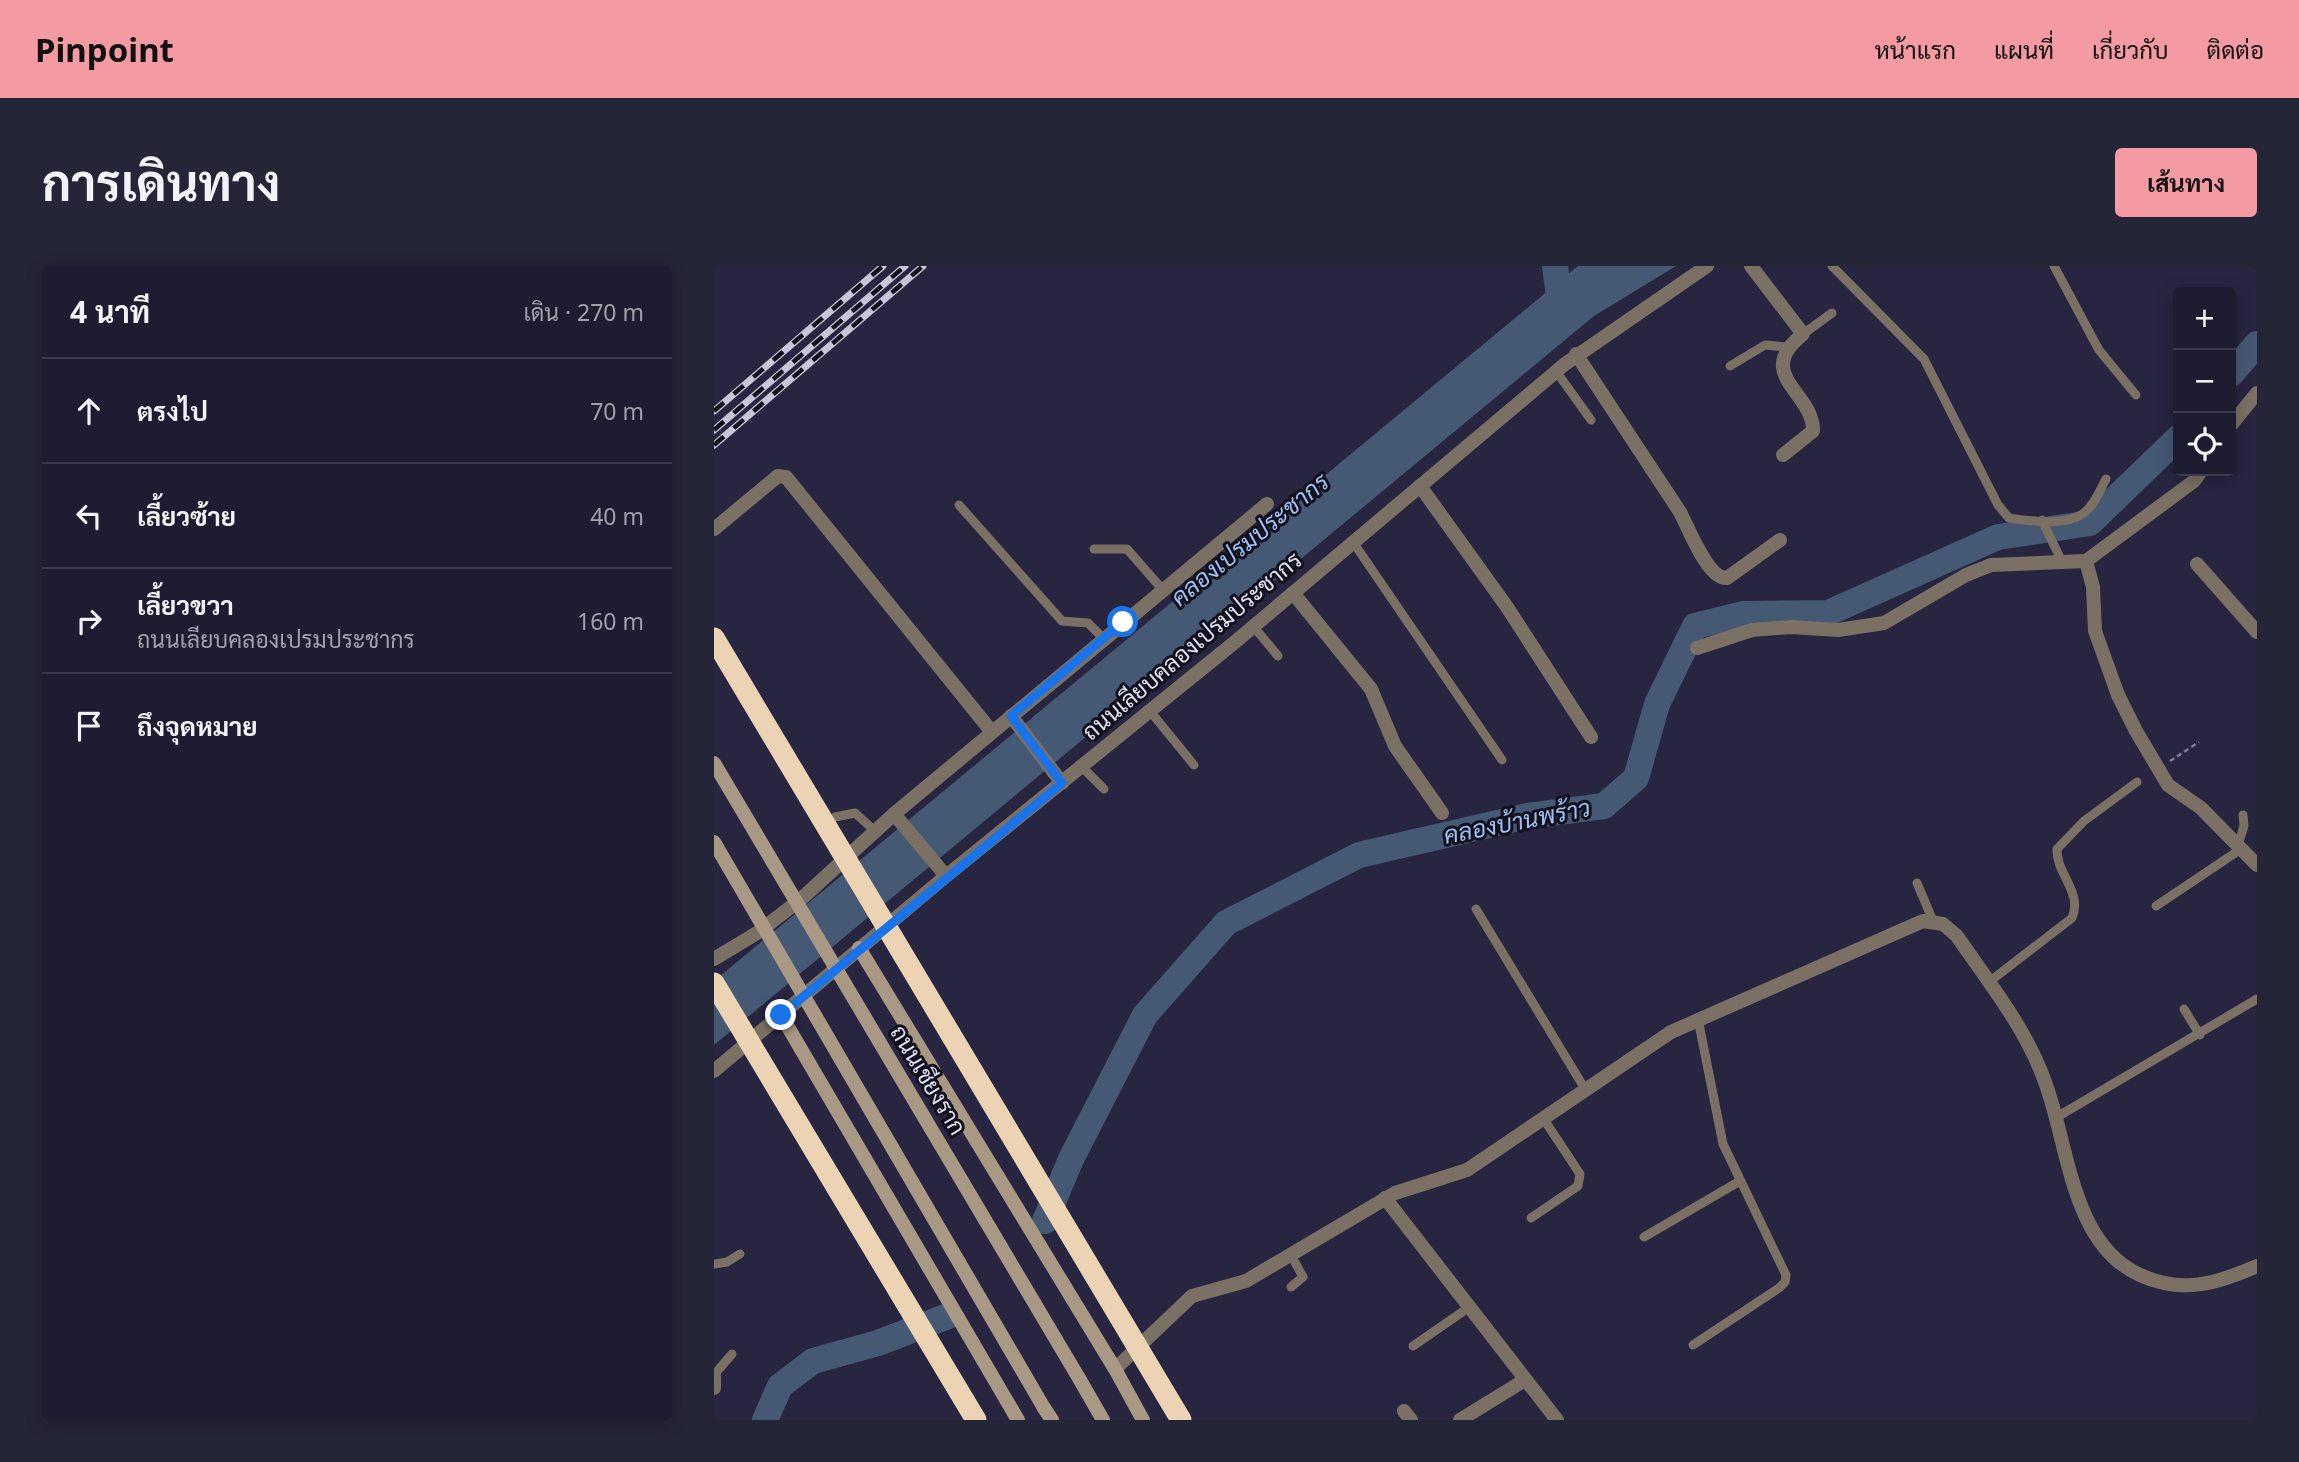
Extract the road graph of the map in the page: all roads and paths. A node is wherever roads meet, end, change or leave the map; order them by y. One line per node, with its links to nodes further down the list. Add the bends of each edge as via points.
1 (1707, 266): 8 (street, ถนนเลียบคลองเปรมประชากร)
2 (1751, 266): 6 (street)
3 (1832, 266): 21 (lane, via 1924,359 2004,514)
4 (2054, 266): 12 (lane, via 2099,350)
5 (1832, 313): 6 (lane)
6 (1802, 334): 7 (street)
7 (1787, 346): 9 (lane, via 1765,345); 15 (street, via 1784,371 1814,426 1810,435)
8 (1576, 354): 10 (street, ถนนเลียบคลองเปรมประชากร); 23 (street, via 1680,512 1715,574 1727,578)
9 (1730, 366)
10 (1556, 371): 14 (lane); 18 (street, ถนนเลียบคลองเปรมประชากร)
11 (2257, 393): 13 (street)
12 (2136, 395)
13 (2236, 419)
14 (1591, 420)
15 (1783, 456)
16 (2198, 476): 27 (street)
17 (2106, 479): 21 (lane, via 2085,512)
18 (1420, 486): 24 (street, ถนนเลียบคลองเปรมประชากร); 40 (street, via 1507,607)
19 (1267, 504): 29 (street)
20 (959, 505): 34 (lane, via 1062,621 1088,623)
21 (2042, 522): 26 (lane)
22 (714, 530): 39 (street, via 778,477 786,477)
23 (1780, 540)
24 (1353, 542): 30 (street, ถนนเลียบคลองเปรมประชากร); 42 (lane)
25 (1094, 549): 29 (lane, via 1127,549)
26 (2061, 561): 27 (street); 35 (street, via 1991,565 1884,623 1863,628 1752,629)
27 (2086, 561): 56 (street, via 2093,587 2095,631 2123,706 2168,785)
28 (2197, 564): 32 (street)
29 (1162, 589): 34 (street)
30 (1293, 593): 31 (street, ถนนเลียบคลองเปรมประชากร); 50 (street, via 1371,689 1395,746)
31 (1253, 626): 36 (lane); 37 (street, ถนนเลียบคลองเปรมประชากร)
32 (2257, 632)
33 (714, 638): 99 (highway, bridge)
34 (1103, 638): 38 (street)
35 (1697, 648)
36 (1278, 656)
37 (1150, 711): 45 (lane); 46 (street, ถนนเลียบคลองเปรมประชากร)
38 (1014, 719): 39 (street); 47 (street)
39 (992, 732): 53 (street)
40 (1591, 737)
41 (2199, 742): 43 (path)
42 (1502, 760)
43 (2170, 761)
44 (714, 763): 97 (main road, ถนนเชียงราก, bridge)
45 (1194, 765)
46 (1082, 767): 47 (street, ถนนเลียบคลองเปรมประชากร); 49 (lane)
47 (1058, 777): 58 (street, ถนนเลียบคลองเปรมประชากร)
48 (2137, 782): 65 (lane, via 2084,821 2057,849 2074,895 2072,918)
49 (1104, 789)
50 (1442, 813)
51 (2243, 815): 56 (lane)
52 (835, 817): 54 (lane, via 855,813)
53 (897, 818): 54 (street); 58 (street)
54 (876, 832): 64 (street, via 800,900)
55 (714, 842): 93 (main road, bridge)
56 (2240, 845): 57 (street); 60 (lane)
57 (2257, 865)
58 (946, 876): 63 (street, ถนนเลียบคลองเปรมประชากร)
59 (1917, 883): 62 (lane)
60 (2157, 906)
61 (1476, 909): 73 (lane)
62 (1933, 920): 65 (street, via 1957,936); 70 (street, via 1910,924)
63 (859, 948): 69 (street, ถนนเลียบคลองเปรมประชากร); 89 (main road)
64 (714, 959)
65 (1989, 982): 75 (street, via 2028,1042)
66 (714, 983): 95 (highway, bridge)
67 (2257, 999): 71 (lane)
68 (2184, 1009): 71 (lane)
69 (781, 1015): 72 (street, ถนนเลียบคลองเปรมประชากร); 96 (main road)
70 (1698, 1019): 73 (street); 76 (lane, via 1716,1119)
71 (2200, 1035): 75 (lane)
72 (714, 1071)
73 (1586, 1089): 74 (street)
74 (1543, 1118): 77 (street, via 1467,1170); 78 (lane, via 1581,1181)
75 (2057, 1118): 83 (street, via 2086,1221 2099,1245 2115,1261 2158,1283 2183,1288 2199,1287)
76 (1740, 1181): 79 (lane); 86 (lane, via 1784,1267 1786,1282)
77 (1385, 1198): 81 (street); 85 (street)
78 (1531, 1218)
79 (1644, 1237)
80 (740, 1254): 82 (lane)
81 (1291, 1255): 84 (lane, via 1303,1277); 89 (street, via 1246,1281 1192,1296)
82 (714, 1264)
83 (2257, 1266)
84 (1292, 1287)
85 (1468, 1308): 87 (lane); 91 (street)
86 (1693, 1345)
87 (1413, 1346)
88 (732, 1354): 90 (lane)
89 (1115, 1368): 98 (main road)
90 (714, 1375): 92 (street)
91 (1525, 1380): 94 (street); 100 (street)
92 (714, 1388)
93 (1048, 1414)
94 (1466, 1419)
95 (976, 1420)
96 (1018, 1420)
97 (1103, 1420)
98 (1143, 1420)
99 (1181, 1420)
100 (1557, 1420)

